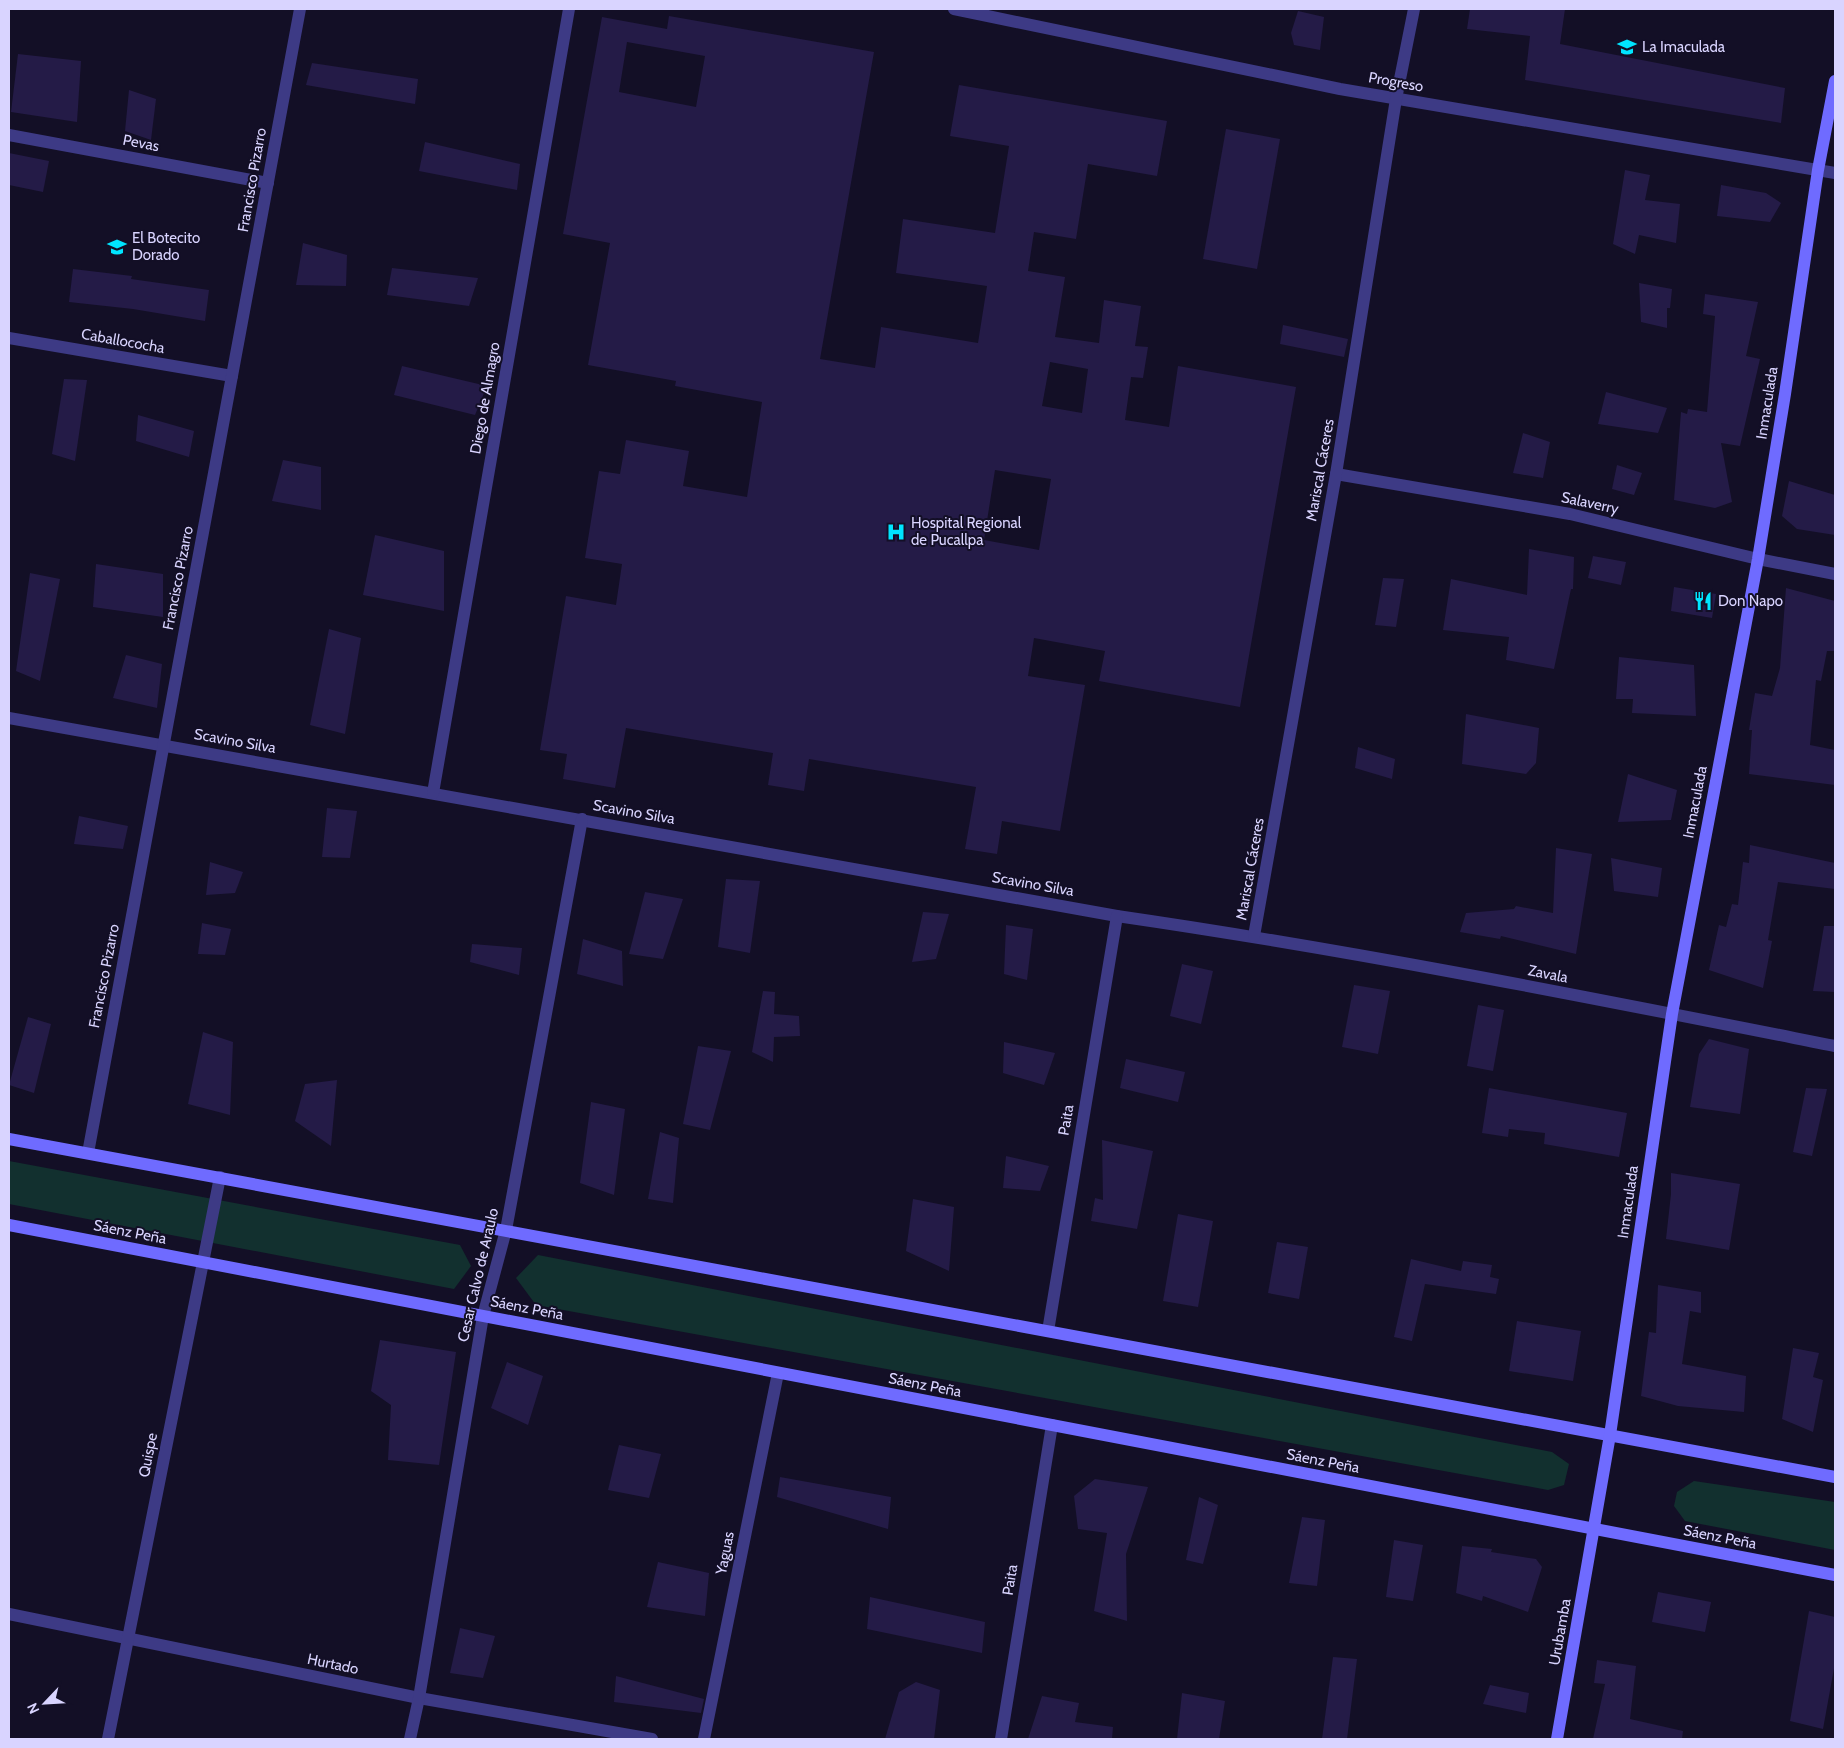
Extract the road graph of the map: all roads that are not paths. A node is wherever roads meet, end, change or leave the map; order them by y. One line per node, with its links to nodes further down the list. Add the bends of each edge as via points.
1 (300, 9): 11 (street, Francisco Pizarro)
2 (569, 9): 19 (street, Diego de Almagro)
3 (954, 9): 5 (street, Progreso)
4 (1414, 9): 7 (street, Mariscal Cáceres)
5 (979, 11): 7 (street, Progreso, via 1340,89)
6 (1835, 81): 9 (main road, Inmaculada)
7 (1396, 98): 9 (street, Progreso); 14 (street, Mariscal Cáceres)
8 (9, 135): 11 (street, Pevas)
9 (1818, 170): 10 (street, Progreso); 15 (main road, Inmaculada, via 1786,394)
10 (1835, 173)
11 (268, 183): 13 (street, Francisco Pizarro)
12 (9, 338): 13 (street, Caballococha)
13 (232, 376): 18 (street, Francisco Pizarro)
14 (1336, 474): 15 (street, Salaverry, via 1570,514); 22 (street, Mariscal Cáceres)
15 (1758, 559): 16 (street, Salaverry); 23 (main road, Inmaculada)
16 (1835, 574)
17 (9, 718): 18 (street, Scavino Silva)
18 (164, 745): 19 (street, Scavino Silva); 26 (street, Francisco Pizarro)
19 (433, 793): 20 (street, Scavino Silva)
20 (582, 819): 21 (street, Scavino Silva); 29 (street, Cesar Calvo de Araulo)
21 (1117, 916): 22 (street, Scavino Silva); 32 (street, Paita)
22 (1254, 936): 23 (street, Zavala)
23 (1672, 1014): 24 (street, Zavala); 35 (main road, Inmaculada)
24 (1835, 1046)
25 (9, 1139): 26 (main road)
26 (88, 1153): 27 (main road)
27 (220, 1177): 29 (main road); 30 (street, Quispe)
28 (9, 1225): 30 (main road, Sáenz Peña)
29 (506, 1230): 31 (street, Cesar Calvo de Araulo); 32 (main road)
30 (203, 1262): 31 (main road, Sáenz Peña); 40 (street, Quispe)
31 (483, 1316): 33 (main road, Sáenz Peña); 41 (street, Cesar Calvo de Araulo)
32 (1048, 1330): 35 (main road)
33 (778, 1373): 34 (main road, Sáenz Peña); 45 (street, Yaguas)
34 (1052, 1425): 37 (main road, Sáenz Peña); 46 (street, Paita)
35 (1610, 1435): 36 (main road); 37 (main road, Inmaculada)
36 (1835, 1477)
37 (1595, 1530): 38 (main road, Sáenz Peña); 47 (main road, Urubamba)
38 (1835, 1575)
39 (9, 1614): 40 (street, Hurtado)
40 (128, 1637): 41 (street, Hurtado); 42 (street, Quispe)
41 (419, 1698): 43 (street, Cesar Calvo de Araulo); 44 (street, Hurtado)
42 (108, 1739)
43 (410, 1739)
44 (652, 1739)
45 (704, 1739)
46 (1001, 1739)
47 (1557, 1739)

